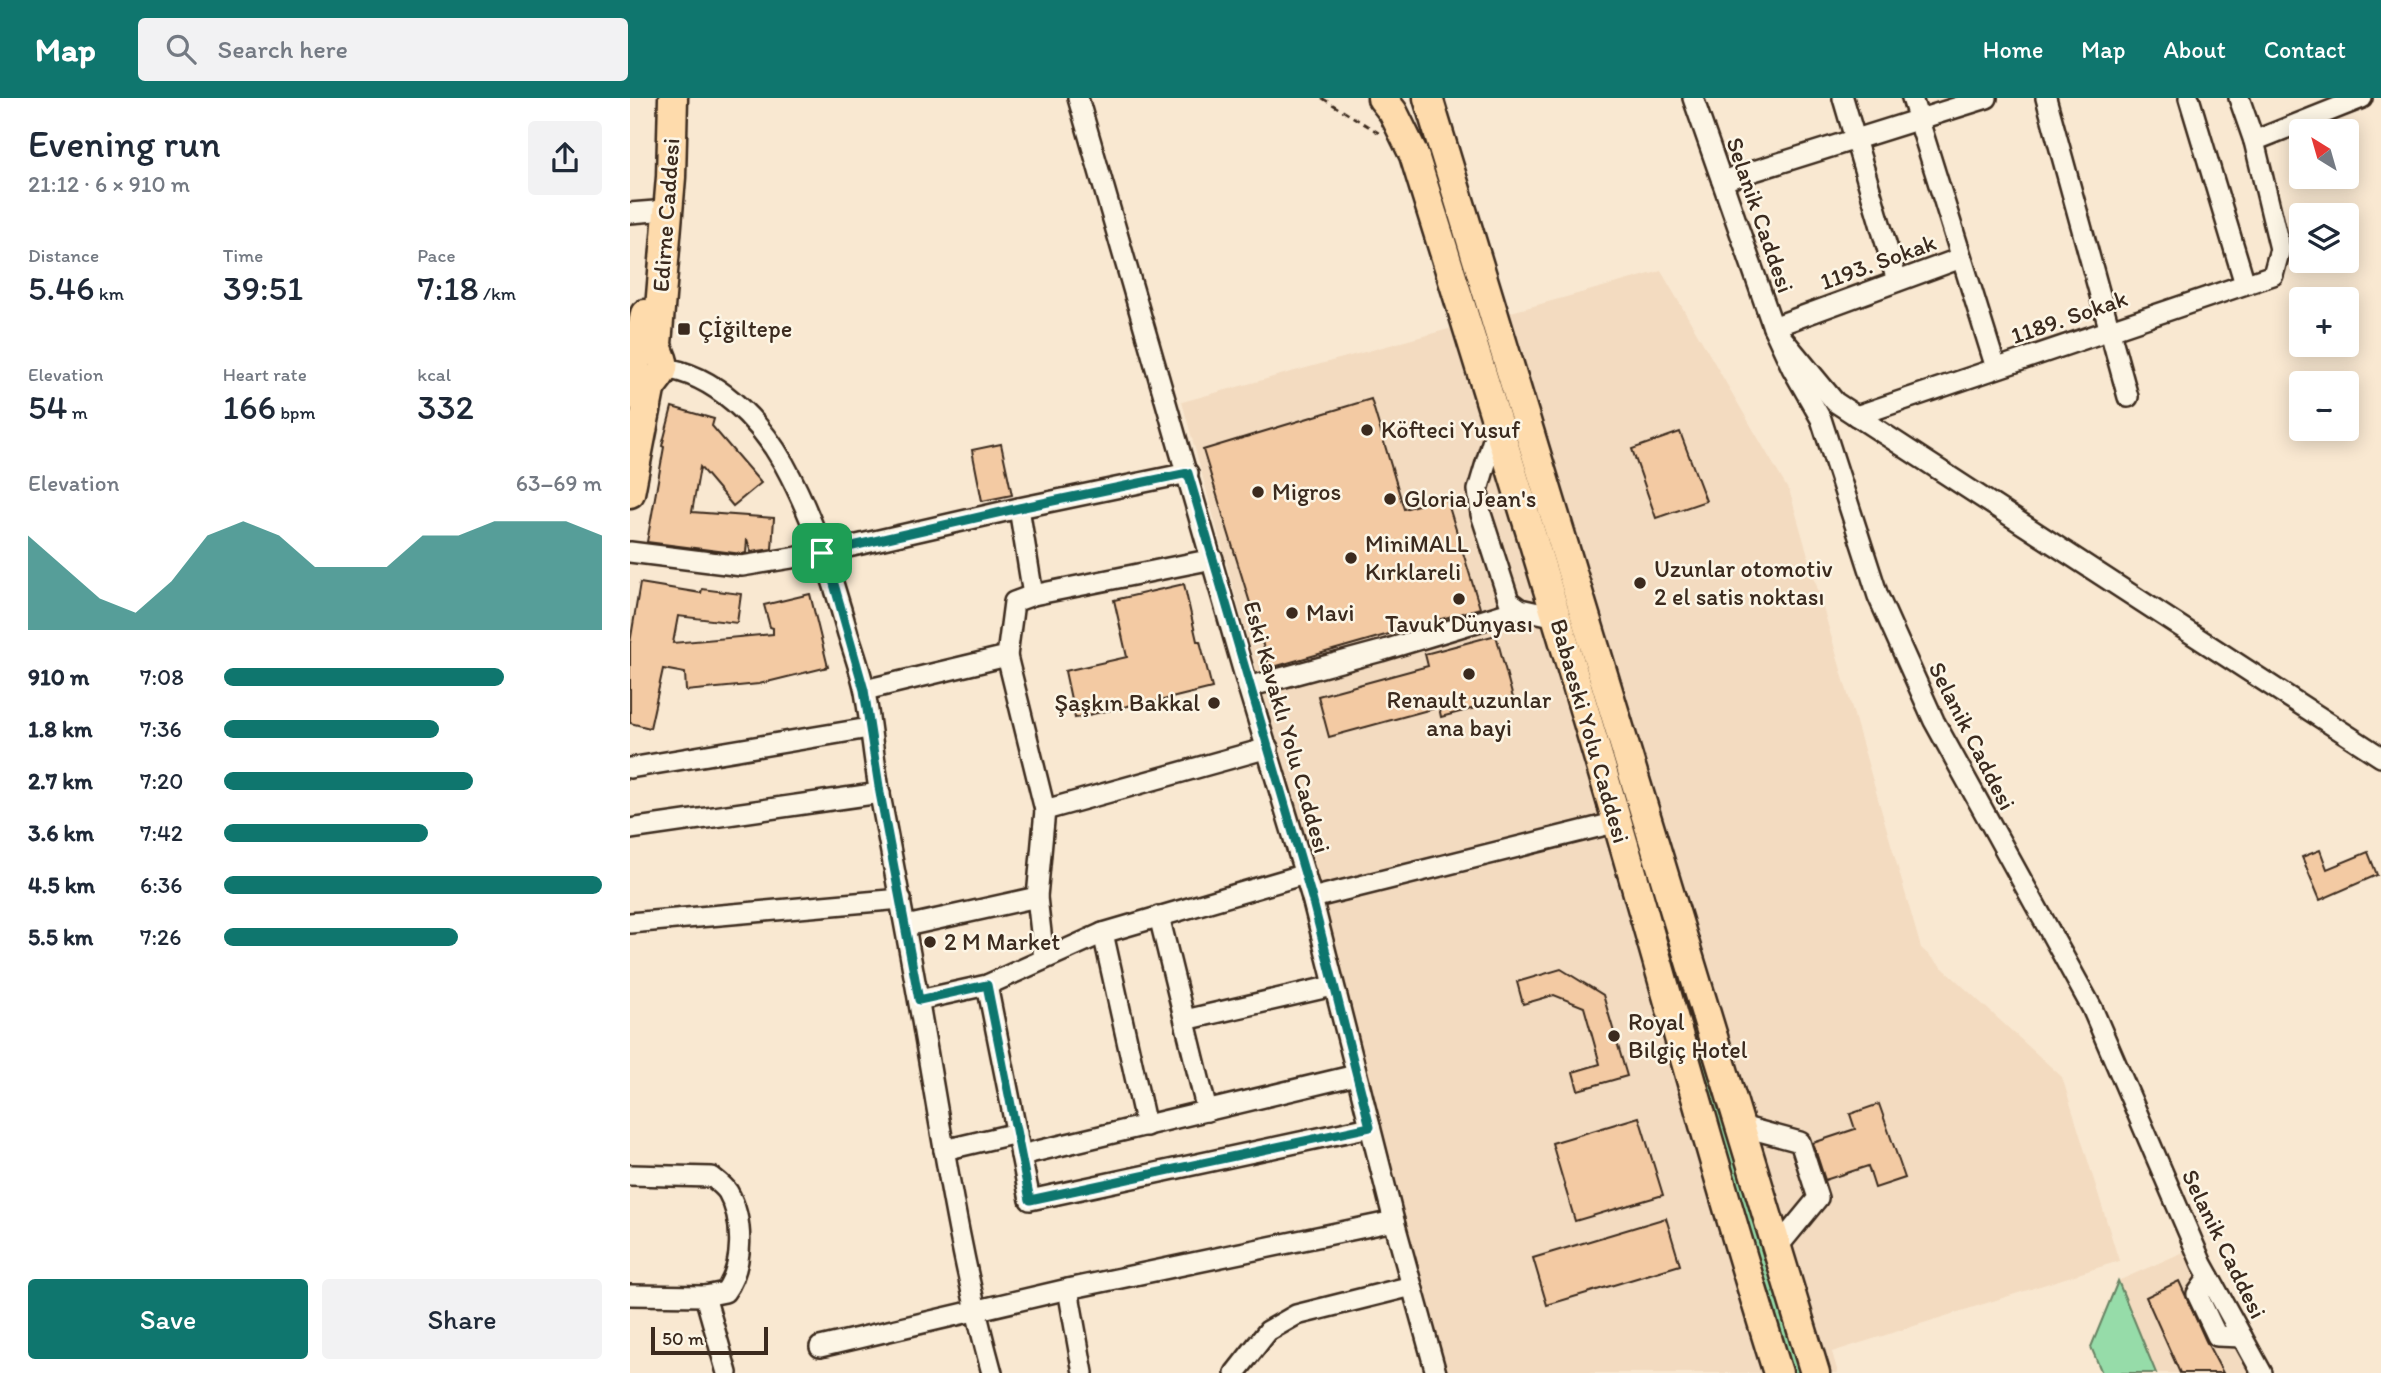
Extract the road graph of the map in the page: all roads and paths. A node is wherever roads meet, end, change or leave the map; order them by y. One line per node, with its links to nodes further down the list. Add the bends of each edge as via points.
1 (658, 98): 20 (highway, Edirne Caddesi)
2 (673, 98): 26 (highway, Edirne Caddesi, via 657,344)
3 (1078, 98): 31 (street, Eski Kavaklı Yolu Caddesi)
4 (1322, 98): 16 (path)
5 (1382, 98): 30 (highway, Babaeski Yolu Caddesi, via 1414,155)
6 (1428, 98): 67 (highway, Babaeski Yolu Caddesi)
7 (1693, 98): 19 (street, Selanik Caddesi)
8 (1843, 98): 17 (street)
9 (1912, 98): 15 (street)
10 (1987, 98): 15 (street)
11 (2046, 98): 25 (street)
12 (2189, 98): 23 (street)
13 (2239, 98): 18 (street)
14 (2362, 98): 18 (street)
15 (1920, 121): 17 (street); 21 (street)
16 (1387, 138)
17 (1855, 141): 19 (street); 22 (street)
18 (2254, 141): 23 (street, 1189. Sokak, via 2280,249 2273,275)
19 (1722, 181): 24 (street, Selanik Caddesi)
20 (642, 212): 26 (highway, Edirne Caddesi, via 652,262)
21 (1961, 258): 22 (street, 1193. Sokak); 27 (street)
22 (1897, 281): 24 (street, 1193. Sokak)
23 (2245, 284): 25 (street, 1189. Sokak)
24 (1773, 327): 29 (street, via 1835,402); 88 (street, Selanik Caddesi, via 1821,419 1878,596 1934,721 2092,1008 2209,1277)
25 (2109, 329): 27 (street, 1189. Sokak); 28 (street)
26 (645, 367): 32 (highway, Edirne Caddesi, via 650,390); 35 (street, via 698,378 732,400 759,428 783,463)
27 (1996, 368): 29 (street, 1189. Sokak)
28 (2128, 397)
29 (1856, 416): 45 (street)
30 (1498, 425): 38 (street, via 1478,489 1481,514 1509,601); 39 (highway, Babaeski Yolu Caddesi)
31 (1188, 473): 33 (street); 36 (street, Eski Kavaklı Yolu Caddesi)
32 (630, 493)
33 (1019, 508): 35 (street); 37 (street)
34 (630, 552): 35 (street, via 742,566)
35 (822, 553): 42 (street)
36 (1213, 559): 37 (street); 41 (street, Eski Kavaklı Yolu Caddesi)
37 (1033, 595): 40 (street, via 1014,602)
38 (1520, 609): 39 (street); 41 (street)
39 (1556, 617): 49 (highway, Babaeski Yolu Caddesi)
40 (1007, 656): 42 (street); 48 (street)
41 (1248, 687): 44 (street, Eski Kavaklı Yolu Caddesi)
42 (864, 690): 43 (street)
43 (869, 728): 46 (street); 47 (street)
44 (1268, 748): 48 (street); 51 (street, Eski Kavaklı Yolu Caddesi)
45 (2381, 757)
46 (630, 768)
47 (880, 793): 50 (street); 54 (street)
48 (1045, 810): 52 (street)
49 (1618, 822): 53 (street); 86 (highway, Babaeski Yolu Caddesi, via 1731,1224)
50 (630, 829)
51 (1305, 874): 53 (street, Eski Kavaklı Yolu Caddesi); 55 (street)
52 (1037, 897): 57 (street); 59 (street)
53 (1312, 898): 61 (street, Eski Kavaklı Yolu Caddesi)
54 (901, 899): 56 (street); 57 (street)
55 (1160, 916): 58 (street); 63 (street)
56 (630, 923)
57 (906, 926): 62 (street)
58 (1103, 933): 59 (street); 66 (street)
59 (1044, 959): 60 (street)
60 (987, 985): 62 (street); 69 (street)
61 (1334, 986): 63 (street); 64 (street, Eski Kavaklı Yolu Caddesi)
62 (919, 1000): 70 (street)
63 (1185, 1020): 65 (street)
64 (1356, 1075): 65 (street); 68 (street, Eski Kavaklı Yolu Caddesi)
65 (1207, 1111): 66 (street)
66 (1146, 1126): 71 (street)
67 (1741, 1126): 74 (highway, Babaeski Yolu Caddesi); 74 (street, via 1800,1142 1818,1198)
68 (1370, 1127): 71 (street, via 1030,1200); 73 (street, Eski Kavaklı Yolu Caddesi)
69 (1017, 1133): 70 (street); 71 (street)
70 (944, 1150): 79 (street)
71 (1021, 1155)
72 (630, 1175): 78 (street, via 712,1177 726,1190 736,1209 740,1236 734,1279 725,1292)
73 (1394, 1221): 75 (street, Eski Kavaklı Yolu Caddesi); 76 (street)
74 (1777, 1248): 87 (highway, Babaeski Yolu Caddesi)
75 (1412, 1286): 84 (street, via 1296,1315 1268,1331); 85 (street, Eski Kavaklı Yolu Caddesi)
76 (1068, 1289): 79 (street); 83 (street)
77 (630, 1294): 78 (street)
78 (705, 1296): 81 (street)
79 (974, 1310): 80 (street); 82 (street)
80 (820, 1347)
81 (727, 1373)
82 (992, 1373)
83 (1083, 1373)
84 (1235, 1373)
85 (1436, 1373)
86 (1778, 1373)
87 (1815, 1373)
88 (2262, 1373)

